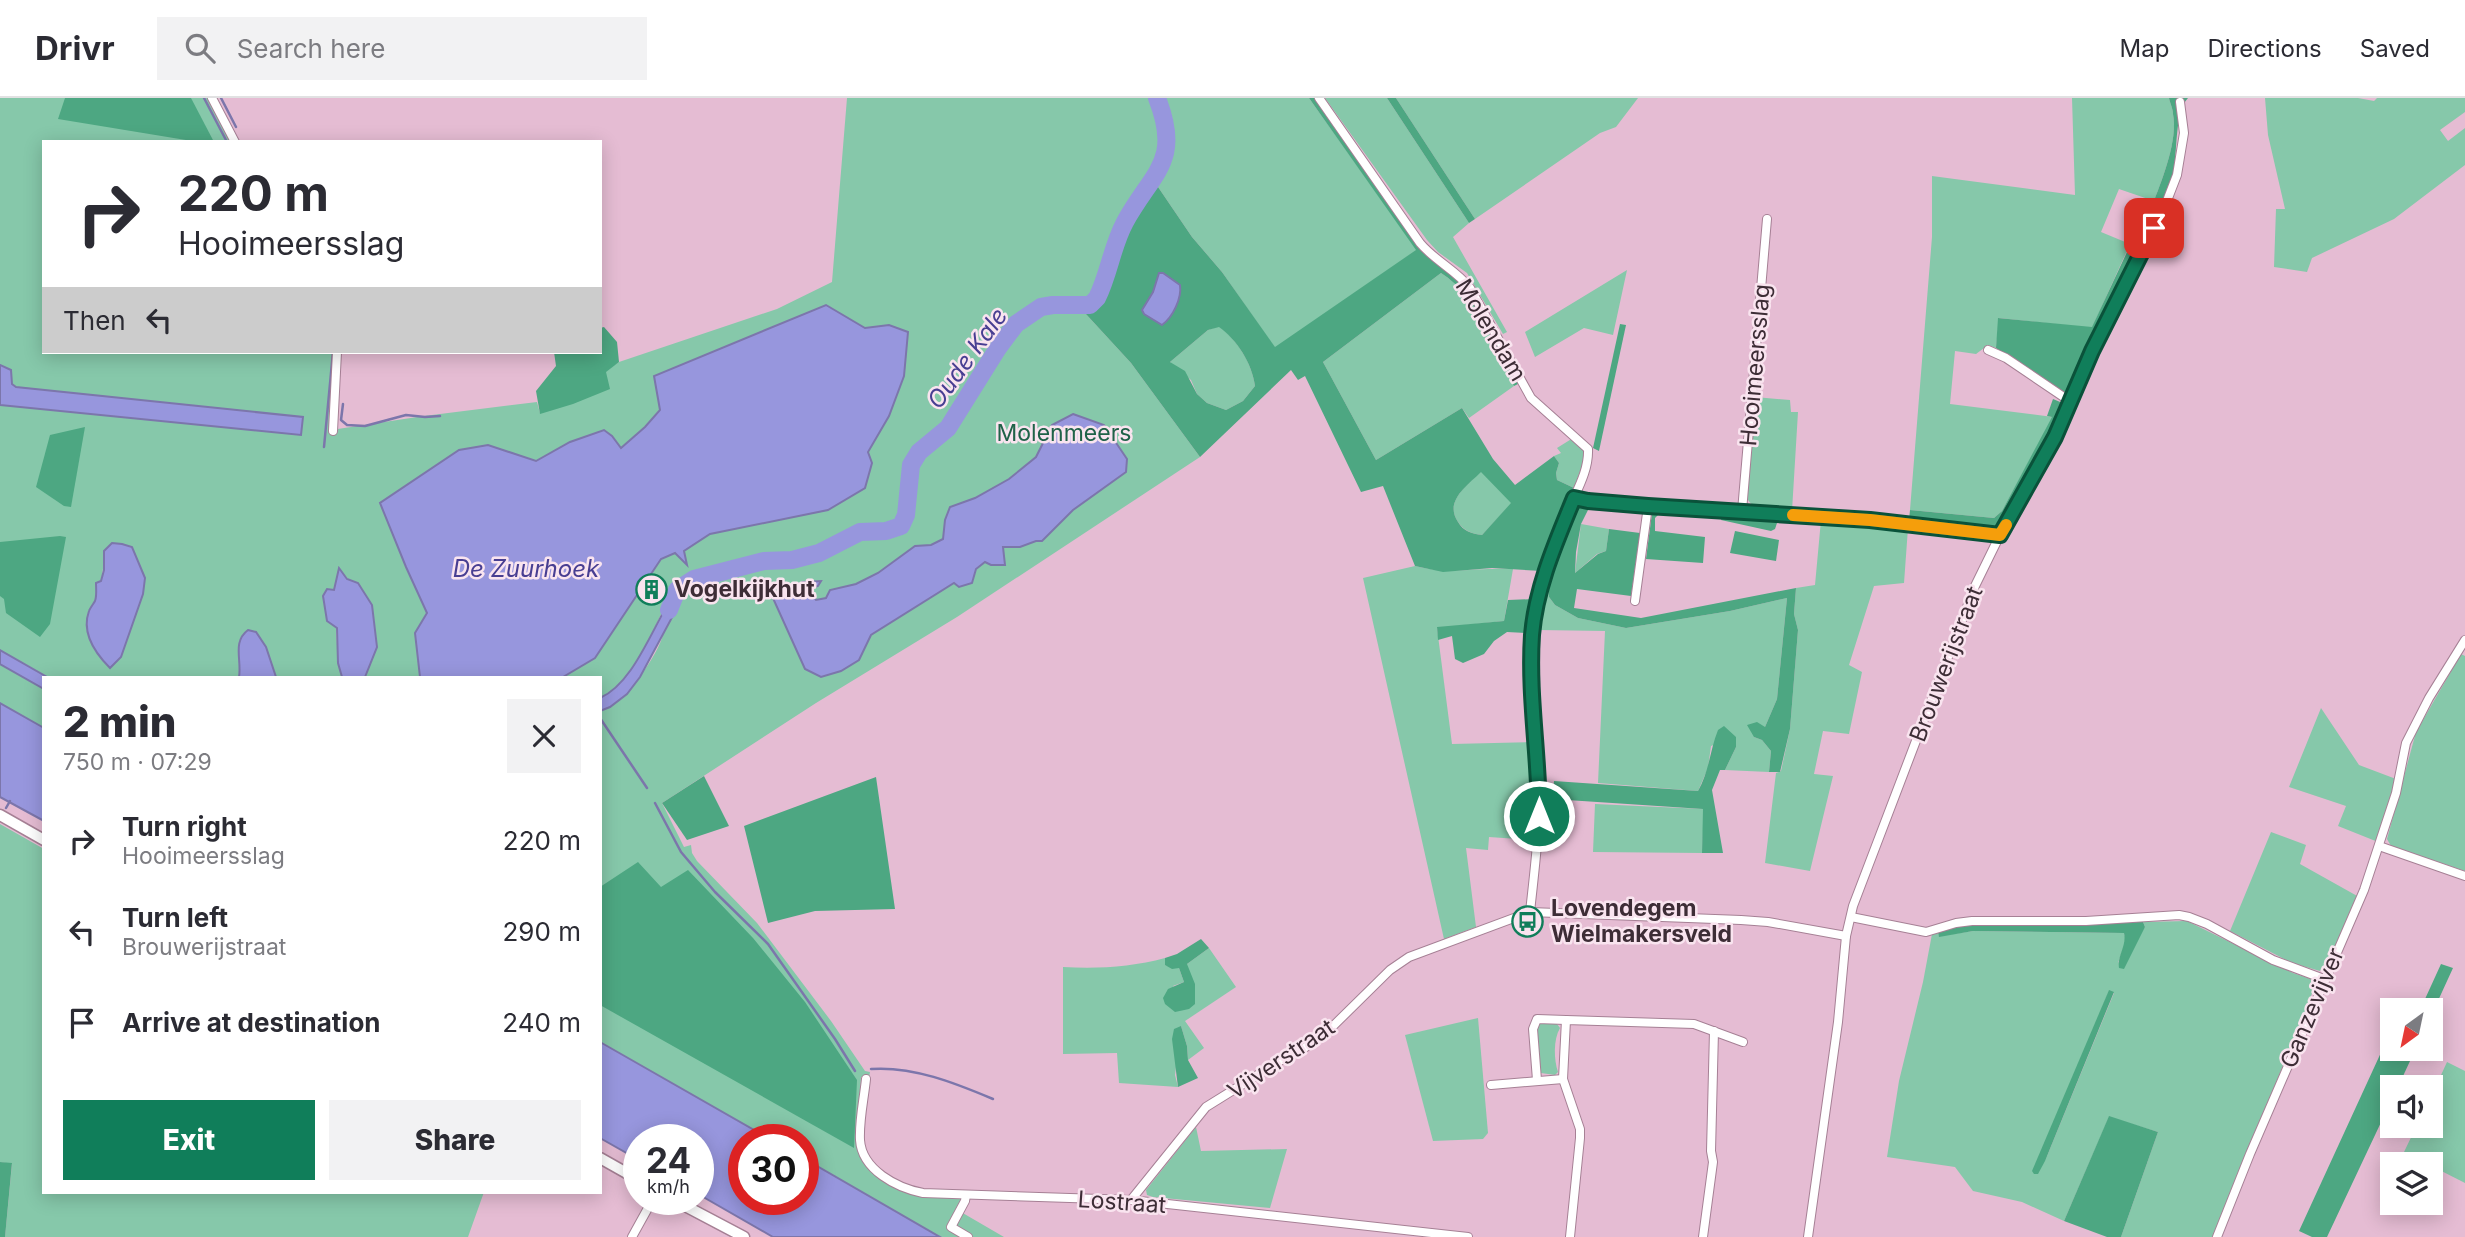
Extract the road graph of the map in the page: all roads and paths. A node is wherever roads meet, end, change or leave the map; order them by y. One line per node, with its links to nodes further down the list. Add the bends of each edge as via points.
1 (212, 98): 4 (street)
2 (1319, 98): 10 (street, Molendam, via 1420,243 1470,288 1531,398 1588,449)
3 (2180, 102): 8 (street, Brouwerijstraat, via 2184,132 2177,175)
4 (234, 140)
5 (1767, 219): 12 (street, Hooimeersslag)
6 (1987, 350): 8 (street)
7 (337, 354): 9 (street)
8 (2071, 402): 13 (street, Brouwerijstraat)
9 (333, 430)
10 (1574, 498): 11 (street); 20 (street, via 1544,576 1532,636 1539,816)
11 (1648, 506): 12 (street); 14 (street)
12 (1742, 511): 13 (street)
13 (2000, 535): 21 (street, Brouwerijstraat, via 1971,597)
14 (1635, 601)
15 (2465, 640): 18 (street, Ganzevijver, via 2406,743)
16 (0, 815): 17 (street)
17 (42, 839)
18 (2379, 846): 19 (street); 23 (street, Ganzevijver)
19 (2465, 876)
20 (1530, 912): 22 (street, via 1741,919); 34 (street, Vijverstraat, via 1409,957 1390,970 1328,1031 1206,1107)
21 (1851, 917): 22 (street, Brouwerijstraat); 23 (street, via 1926,932 1972,921 2179,915)
22 (1846, 936): 43 (street, Brouwerijstraat)
23 (2324, 979): 44 (street, Ganzevijver)
24 (1566, 1020): 25 (street, via 1694,1024); 28 (street); 29 (street, via 1535,1022)
25 (1714, 1031): 26 (street); 42 (street, via 1713,1162)
26 (1743, 1042)
27 (866, 1079): 33 (street, Lostraat, via 860,1140 867,1160 885,1178 911,1191)
28 (1563, 1079): 29 (street); 41 (street, via 1580,1129)
29 (1537, 1080): 30 (street)
30 (1491, 1085)
31 (602, 1159): 32 (street)
32 (623, 1171)
33 (966, 1195): 34 (street, Lostraat); 39 (street, via 951,1227)
34 (1131, 1200): 40 (street, Lostraat)
35 (644, 1215): 37 (street)
36 (702, 1215): 38 (street)
37 (632, 1237)
38 (744, 1237)
39 (968, 1237)
40 (1468, 1237)
41 (1570, 1237)
42 (1703, 1237)
43 (1808, 1237)
44 (2217, 1237)

